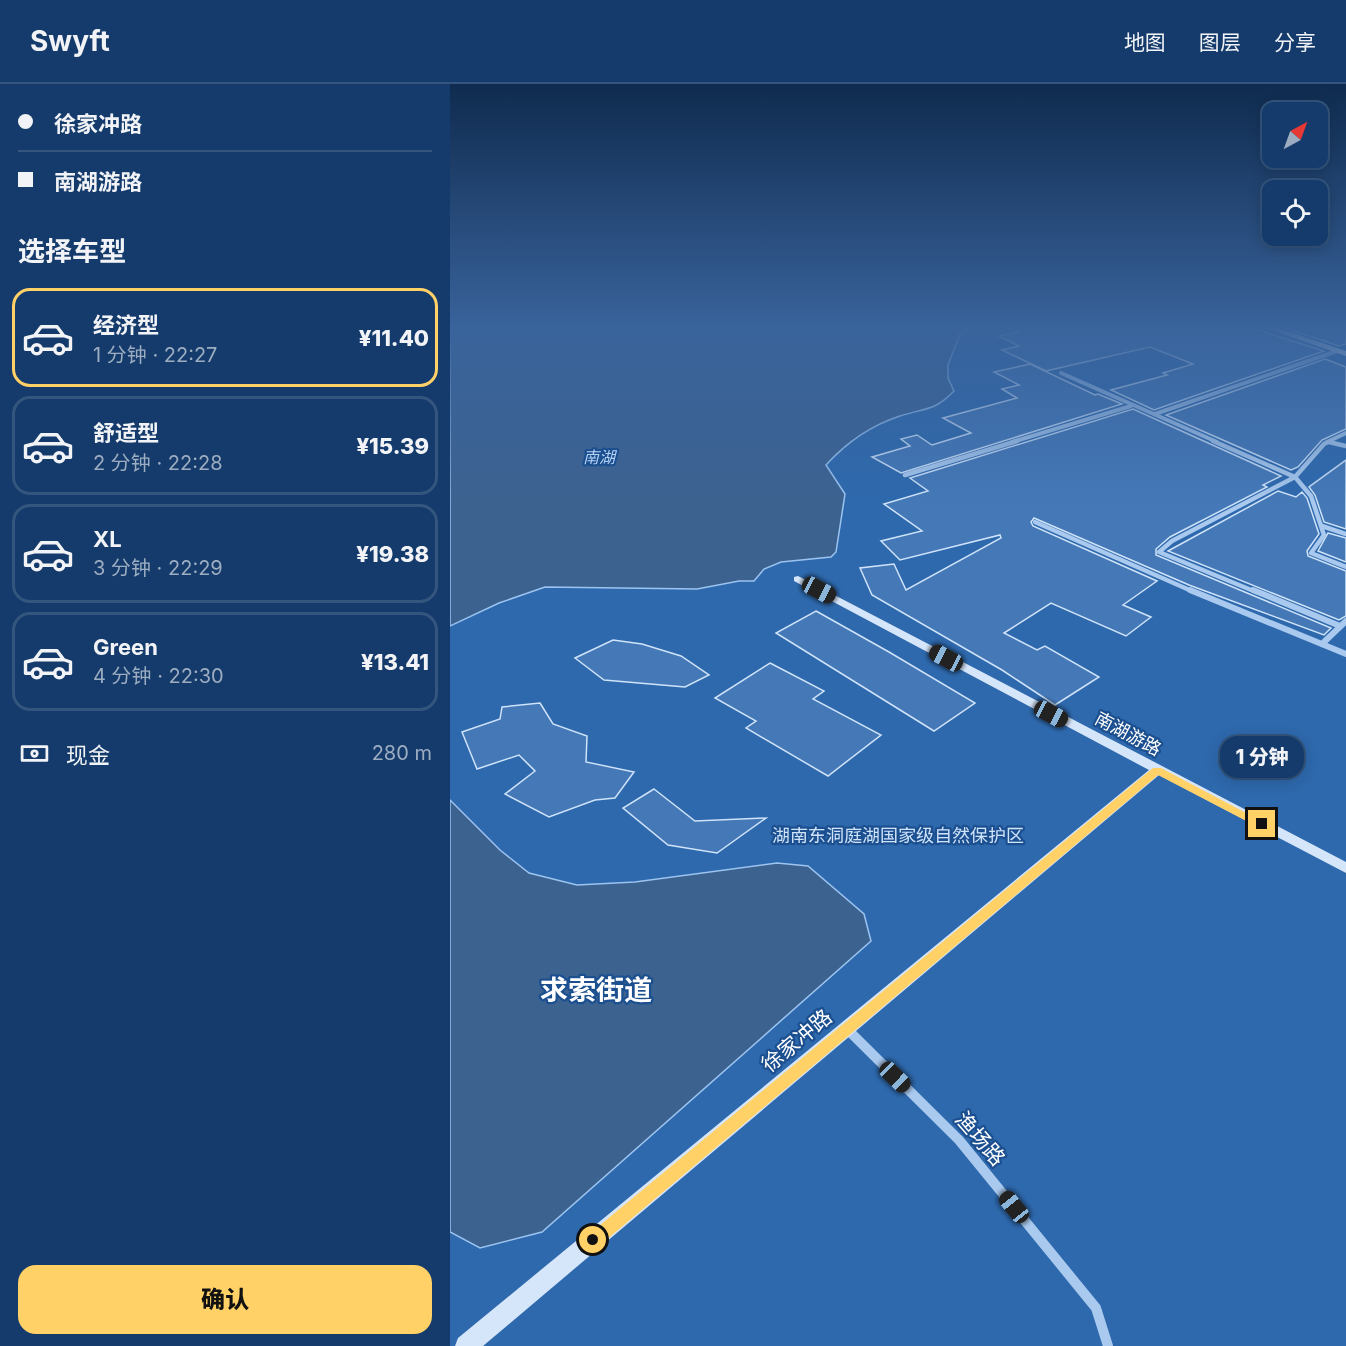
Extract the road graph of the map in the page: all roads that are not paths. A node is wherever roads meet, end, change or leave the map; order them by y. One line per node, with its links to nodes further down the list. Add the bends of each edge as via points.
1 (1084, 384): 3 (street)
2 (1242, 384): 4 (street)
3 (1131, 406): 4 (street); 8 (street)
4 (1155, 414): 9 (street)
5 (1346, 433): 6 (street)
6 (1329, 441): 7 (street); 9 (street)
7 (1346, 446)
8 (904, 475)
9 (1295, 477): 11 (street, via 1311,496); 16 (street, via 1172,541 1159,552)
10 (1035, 522): 17 (street)
11 (1322, 526): 12 (street); 13 (street, via 1324,535 1311,553)
12 (1346, 534)
13 (1346, 567)
14 (798, 579): 19 (street, 南湖游路)
15 (1346, 621): 16 (street)
16 (1340, 626): 17 (street)
17 (1322, 644): 18 (street)
18 (1346, 654)
19 (1157, 770): 20 (street, 南湖游路); 21 (street, 徐家冲路)
20 (1346, 868)
21 (847, 1029): 22 (street, 徐家冲路); 23 (street, 渔场路, via 959,1140 1096,1308)
22 (466, 1346)
23 (1108, 1346)

